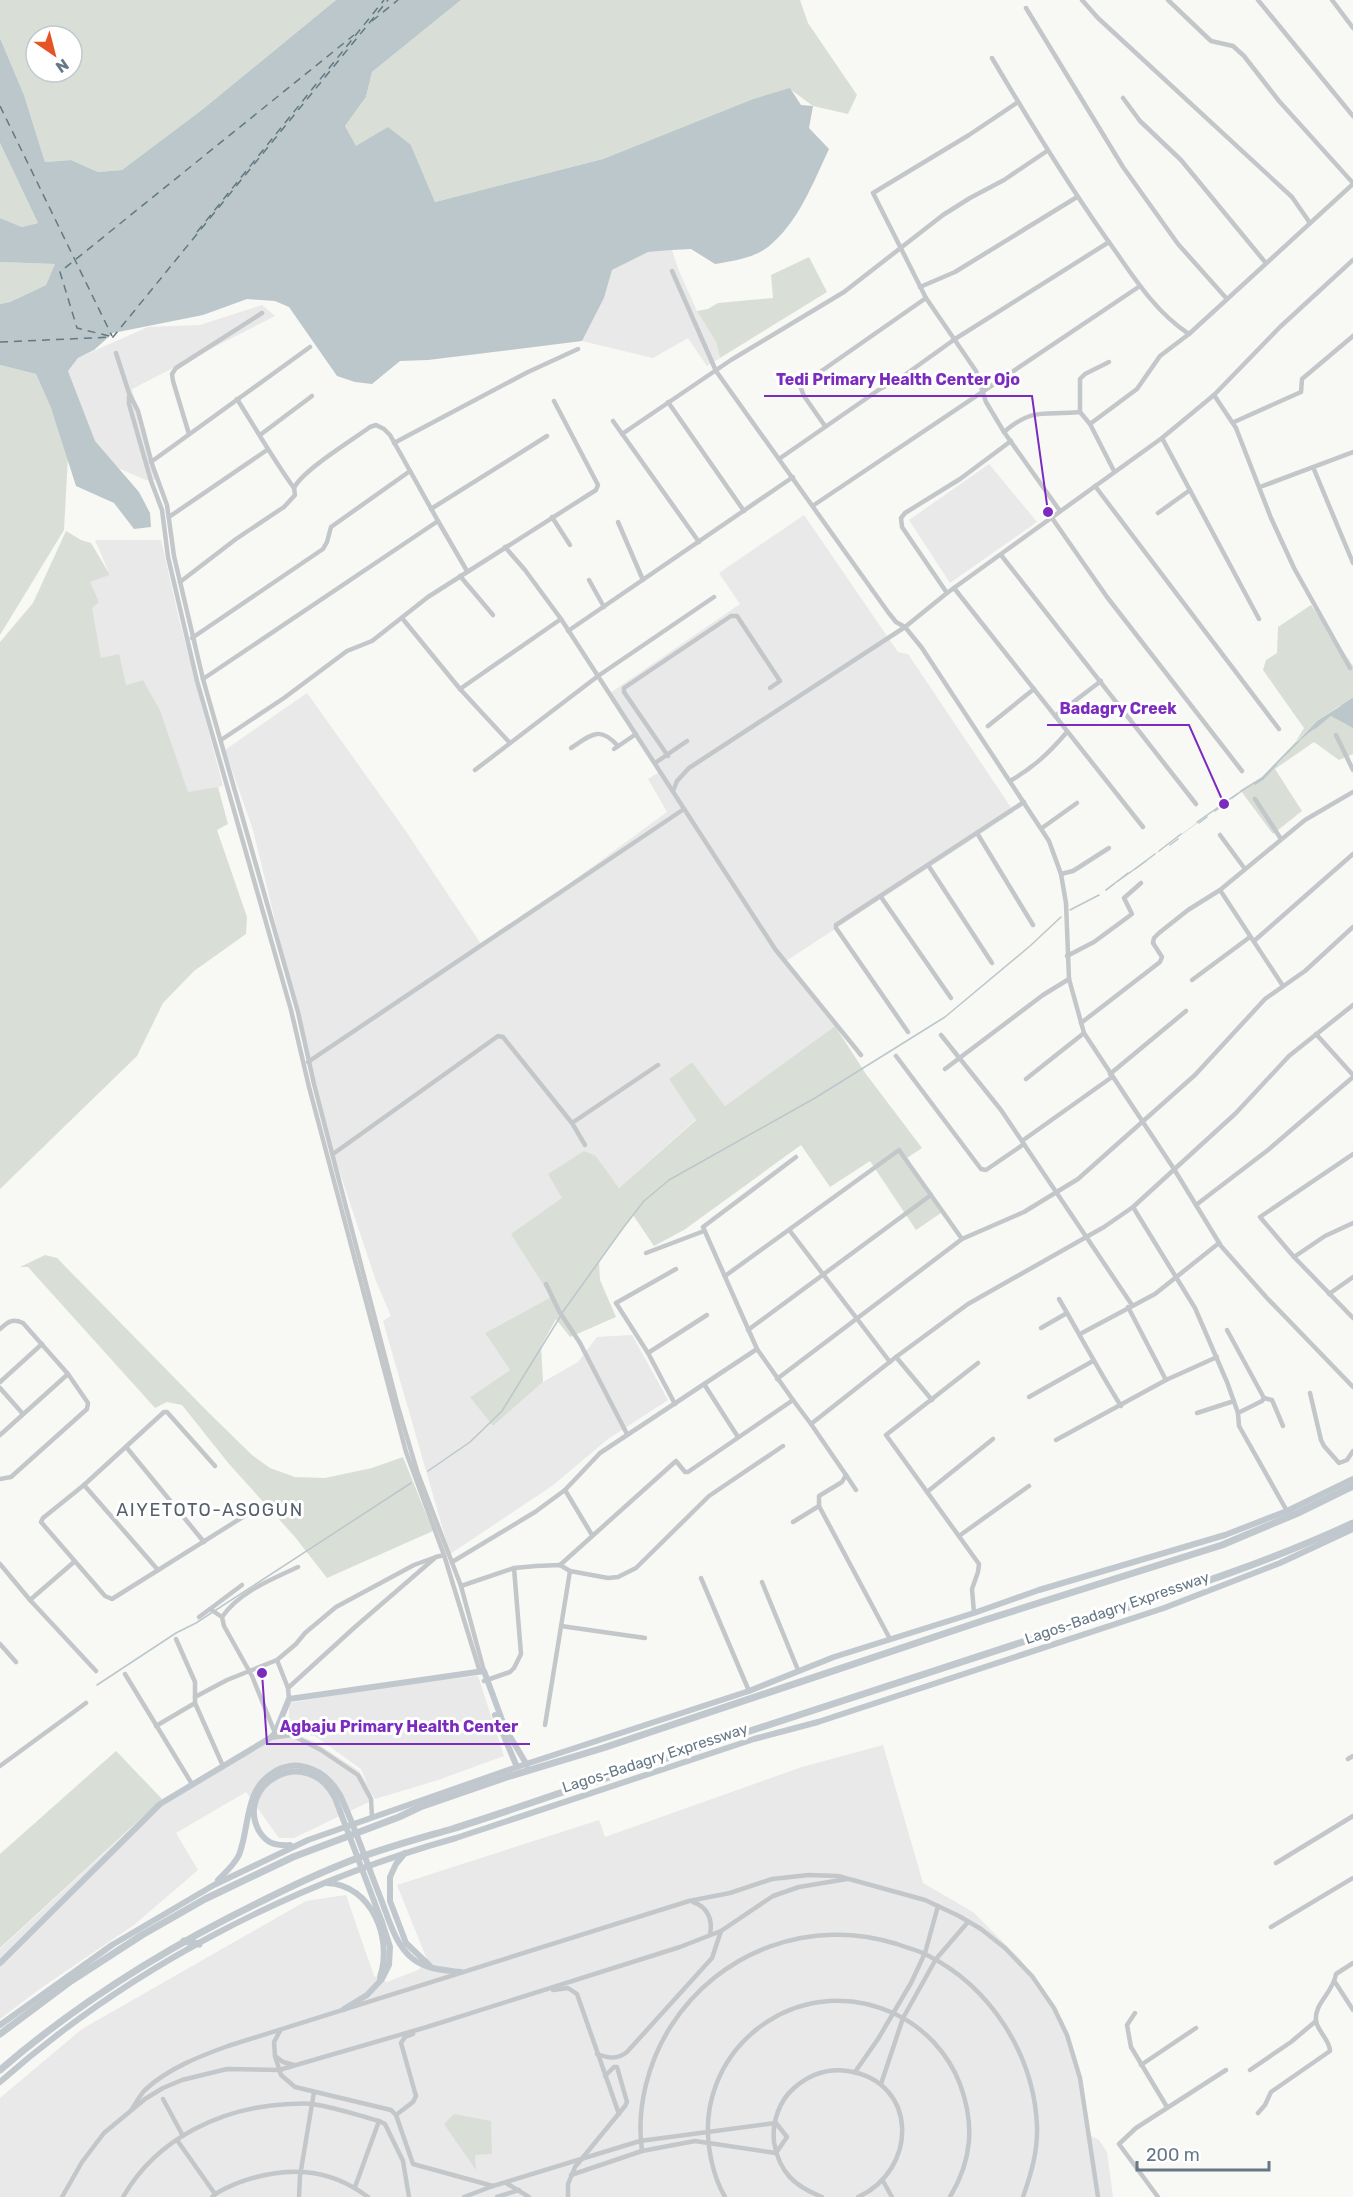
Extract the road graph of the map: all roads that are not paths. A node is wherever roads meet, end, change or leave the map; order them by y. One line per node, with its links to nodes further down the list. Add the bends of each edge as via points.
1 (1082, 0): 14 (street, via 1292,197)
2 (1168, 0): 12 (street, via 1211,41 1233,46 1244,56)
3 (1258, 0): 10 (street)
4 (1332, 0): 6 (street)
5 (1026, 8): 23 (street, via 1123,167 1178,244)
6 (1353, 28)
7 (992, 58): 9 (street)
8 (1123, 98): 18 (street)
9 (1018, 102): 11 (street); 16 (street, via 873,193)
10 (1353, 116)
11 (1047, 150): 13 (street); 16 (street, via 943,215)
12 (1353, 184): 14 (street)
13 (1077, 197): 15 (street); 21 (street, via 955,273)
14 (1310, 223): 18 (street)
15 (1109, 242): 20 (street); 27 (street)
16 (901, 250): 21 (street); 32 (street, via 844,292)
17 (1353, 260): 34 (street)
18 (1266, 262): 23 (street)
19 (672, 271): 32 (street)
20 (1140, 286): 25 (street); 33 (street)
21 (920, 287): 22 (street)
22 (926, 298): 27 (street); 43 (street, via 800,386)
23 (1227, 299): 25 (street)
24 (262, 313): 45 (street, via 172,374)
25 (1188, 334): 42 (street, via 1160,356 1137,389)
26 (1353, 336): 41 (street, via 1302,379 1301,392)
27 (955, 339): 33 (street, via 979,376); 43 (street)
28 (309, 347): 36 (street)
29 (578, 349): 51 (street)
30 (116, 353): 55 (street, via 138,411)
31 (1109, 362): 39 (street, via 1080,379)
32 (716, 370): 38 (street); 54 (street)
33 (983, 391): 44 (street); 64 (street)
34 (1214, 394): 41 (street); 49 (street)
35 (312, 396): 47 (street)
36 (237, 399): 45 (street); 47 (street)
37 (554, 401): 70 (street, via 598,485)
38 (668, 402): 46 (street); 66 (street)
39 (1080, 412): 42 (street); 44 (street, via 1032,414)
40 (613, 421): 46 (street)
41 (1234, 422): 61 (street)
42 (1090, 424): 58 (street)
43 (825, 426): 54 (street)
44 (1004, 432): 50 (street)
45 (189, 434): 55 (street)
46 (622, 434): 74 (street)
47 (260, 435): 52 (street)
48 (547, 436): 65 (street)
49 (1162, 438): 58 (street); 63 (street)
50 (1011, 441): 67 (street); 85 (street, via 901,518 902,527)
51 (394, 443): 57 (street); 62 (street, via 384,429 370,427)
52 (267, 450): 62 (street); 69 (street)
53 (1353, 452): 56 (street)
54 (779, 459): 59 (street)
55 (149, 463): 69 (street); 94 (street, via 162,510 168,558)
56 (1313, 467): 61 (street); 78 (street)
57 (410, 471): 65 (street); 94 (street, via 332,527 323,549)
58 (1114, 471): 60 (street)
59 (793, 477): 64 (street); 66 (street)
60 (1095, 486): 67 (street); 106 (street)
61 (1260, 487): 95 (street, via 1294,568)
62 (294, 488): 83 (street, via 295,495 284,507)
63 (1190, 490): 68 (street); 91 (street)
64 (814, 506): 92 (street, via 888,612)
65 (431, 509): 72 (street)
66 (744, 511): 74 (street)
67 (1060, 512): 71 (street)
68 (1158, 513)
69 (169, 517): 83 (street)
70 (552, 517): 75 (street); 76 (street)
71 (1052, 518): 77 (street); 118 (street, via 1107,597)
72 (438, 521): 79 (street); 97 (street)
73 (618, 522): 82 (street)
74 (699, 542): 82 (street)
75 (570, 545)
76 (505, 547): 79 (street); 90 (street)
77 (1001, 555): 84 (street); 98 (street)
78 (1353, 563)
79 (466, 571): 80 (street)
80 (460, 576): 88 (street); 89 (street)
81 (589, 580): 87 (street)
82 (643, 580): 87 (street)
83 (180, 582): 94 (street)
84 (954, 588): 85 (street); 101 (street)
85 (947, 593): 92 (street)
86 (714, 597): 96 (street)
87 (604, 607): 93 (street)
88 (493, 615)
89 (402, 618): 102 (street); 110 (street, via 372,641 351,648)
90 (561, 619): 93 (street); 102 (street)
91 (1259, 620)
92 (905, 627): 119 (street); 120 (street, via 689,768)
93 (568, 631): 96 (street)
94 (190, 639): 97 (street); 110 (street)
95 (1350, 668)
96 (598, 676): 103 (street); 112 (street)
97 (203, 679): 110 (street)
98 (1101, 681): 104 (street); 125 (street)
99 (770, 688): 100 (street, via 780,681 740,618 734,615)
100 (624, 689): 103 (street); 114 (street)
101 (1034, 689): 104 (street); 105 (street)
102 (460, 690): 112 (street)
103 (612, 697): 108 (street)
104 (1054, 716): 107 (street)
105 (988, 726)
106 (1279, 729)
107 (1067, 732): 119 (street, via 1049,754); 127 (street)
108 (636, 734): 113 (street, via 616,747 609,735 592,734); 115 (street)
109 (1336, 735): 116 (street)
110 (218, 741): 145 (street); 146 (street)
111 (687, 741): 114 (street)
112 (510, 743): 117 (street)
113 (571, 748)
114 (668, 756): 115 (street)
115 (655, 763): 120 (street)
116 (1353, 770)
117 (475, 771)
118 (1242, 771)
119 (1010, 781): 123 (street)
120 (673, 791): 126 (street)
121 (1353, 792): 131 (street)
122 (1255, 799): 131 (street)
123 (1024, 801): 128 (street); 129 (street)
124 (1077, 803): 128 (street)
125 (1197, 804)
126 (684, 809): 158 (street, via 780,955); 161 (street)
127 (1143, 827)
128 (1042, 828): 136 (street)
129 (976, 833): 134 (street); 140 (street)
130 (1220, 835): 135 (street)
131 (1281, 839): 135 (street)
132 (1109, 848): 136 (street, via 1073,871)
133 (1353, 854): 142 (street)
134 (928, 865): 139 (street); 144 (street)
135 (1245, 869): 138 (street)
136 (1061, 874): 143 (street)
137 (1141, 883): 143 (street, via 1124,898 1132,914)
138 (1220, 890): 142 (street); 153 (street, via 1154,938 1162,957 1160,962)
139 (881, 897): 150 (street); 154 (street, via 836,928)
140 (1033, 925)
141 (1353, 927): 149 (street, via 1305,972)
142 (1252, 939): 148 (street); 149 (street)
143 (1067, 956): 147 (street)
144 (992, 963)
145 (288, 976): 146 (street); 161 (street)
146 (282, 978): 162 (street)
147 (1069, 979): 153 (street); 160 (street)
148 (1192, 980)
149 (1283, 986): 168 (street, via 1265,999 1195,1075)
150 (951, 998)
151 (1353, 1005): 156 (street)
152 (1186, 1011): 165 (street)
153 (1081, 1023): 155 (street)
154 (908, 1032)
155 (1084, 1033): 165 (street); 167 (street)
156 (1316, 1034): 166 (street); 175 (street)
157 (941, 1035): 160 (street)
158 (861, 1055)
159 (896, 1056): 170 (street, via 981,1169 986,1170)
160 (960, 1059): 164 (street); 170 (street)
161 (309, 1062): 162 (street); 172 (street)
162 (303, 1064): 261 (street, via 406,1452)
163 (658, 1065): 169 (street)
164 (945, 1070)
165 (1111, 1075): 168 (street); 170 (street)
166 (1353, 1076): 178 (street)
167 (1026, 1079)
168 (1142, 1122): 175 (street); 176 (street, via 1078,1179)
169 (572, 1123): 171 (street); 172 (street, via 501,1036)
170 (1023, 1143): 176 (street)
171 (585, 1145)
172 (333, 1154): 264 (street, via 408,1440)
173 (1353, 1154): 187 (street, via 1260,1217)
174 (796, 1157): 181 (street, via 704,1224)
175 (1174, 1169): 178 (street); 179 (street)
176 (1056, 1193): 183 (street); 184 (street, via 1016,1216)
177 (931, 1195): 182 (street, via 899,1150); 184 (street); 189 (street)
178 (1196, 1205): 185 (street)
179 (1133, 1207): 183 (street); 191 (street)
180 (1353, 1223): 187 (street)
181 (704, 1231): 186 (street); 190 (street)
182 (790, 1231): 189 (street); 190 (street)
183 (1087, 1237): 196 (street); 210 (street, via 968,1304)
184 (962, 1239): 199 (street)
185 (1219, 1243): 191 (street); 219 (street)
186 (646, 1253)
187 (1294, 1257): 194 (street)
188 (676, 1269): 208 (street, via 616,1303)
189 (822, 1275): 199 (street); 203 (street)
190 (725, 1276): 203 (street)
191 (1175, 1277): 196 (street, via 1155,1294); 209 (street, via 1195,1308)
192 (1353, 1277): 194 (street)
193 (546, 1284): 234 (street)
194 (1329, 1294): 200 (street)
195 (1059, 1299): 197 (street)
196 (1130, 1306): 205 (street); 216 (street)
197 (1067, 1313): 201 (street); 205 (street)
198 (707, 1315): 208 (street)
199 (856, 1318): 212 (street); 215 (street)
200 (1353, 1318)
201 (1041, 1328)
202 (0, 1329): 206 (street, via 16,1320)
203 (748, 1330): 207 (street)
204 (1227, 1330): 223 (street)
205 (1080, 1334): 211 (street)
206 (42, 1344): 214 (street); 217 (street)
207 (757, 1349): 215 (street); 218 (street)
208 (648, 1353): 227 (street)
209 (1217, 1356): 216 (street); 226 (street)
210 (896, 1357): 212 (street); 225 (street)
211 (1092, 1361): 222 (street); 228 (street)
212 (890, 1362): 232 (street)
213 (978, 1364): 225 (street)
214 (68, 1374): 231 (street); 244 (street, via 87,1398 87,1408 11,1477)
215 (777, 1379): 224 (street)
216 (1166, 1380): 228 (street)
217 (0, 1382)
218 (704, 1384): 227 (street); 236 (street)
219 (1353, 1387)
220 (0, 1388): 231 (street)
221 (1310, 1393): 241 (street, via 1324,1446 1339,1463)
222 (1029, 1397)
223 (1264, 1398): 230 (street); 233 (street, via 1272,1400)
224 (793, 1400): 232 (street); 236 (street)
225 (932, 1400): 251 (street, via 886,1435)
226 (1234, 1401): 229 (street); 230 (street)
227 (675, 1404): 234 (street)
228 (1121, 1406): 238 (street)
229 (1197, 1413)
230 (1238, 1413): 253 (street, via 1239,1426)
231 (24, 1414): 235 (street)
232 (811, 1425): 243 (street)
233 (1283, 1426)
234 (627, 1434): 249 (street, via 600,1453)
235 (0, 1435)
236 (738, 1437): 258 (street, via 688,1472 676,1461)
237 (993, 1440): 251 (street)
238 (1056, 1440)
239 (783, 1446): 270 (street, via 709,1496 627,1574 608,1578)
240 (126, 1448): 242 (street, via 161,1414 168,1412); 246 (street); 260 (street)
241 (1353, 1451)
242 (215, 1466)
243 (846, 1475): 250 (street); 252 (street, via 842,1482 819,1496)
244 (0, 1479)
245 (1353, 1479): 253 (main road)
246 (84, 1485): 263 (street, via 41,1520); 269 (street)
247 (1029, 1486): 259 (street)
248 (1353, 1486): 346 (highway, Lagos-Badagry Expressway, via 1222,1545 507,1777 293,1857 205,1899 142,1935 70,1981)
249 (565, 1490): 258 (street); 264 (street, via 499,1536)
250 (856, 1490)
251 (927, 1492): 259 (street)
252 (819, 1506): 255 (street); 284 (street)
253 (1287, 1511): 278 (main road, via 1210,1540)
254 (246, 1515): 260 (street)
255 (793, 1522)
256 (1353, 1523): 325 (highway, Lagos-Badagry Expressway, via 1186,1590 380,1850 336,1866)
257 (1353, 1529): 312 (main road, Lagos-Badagry Expressway, via 1280,1563 1164,1608)
258 (592, 1535): 266 (street)
259 (959, 1536): 278 (street, via 979,1564 972,1589)
260 (204, 1542): 269 (street)
261 (444, 1555): 262 (street); 264 (street)
262 (436, 1557): 287 (street, via 336,1607); 295 (street)
263 (74, 1562): 269 (street, via 112,1599); 276 (street)
264 (449, 1563): 274 (street); 275 (street)
265 (0, 1564): 276 (street)
266 (560, 1565): 268 (street); 270 (street)
267 (297, 1567): 279 (street, via 253,1590)
268 (514, 1568): 274 (street); 294 (street, via 521,1654 510,1672)
269 (158, 1570)
270 (570, 1571): 281 (street)
271 (701, 1578): 296 (street)
272 (762, 1582): 289 (street)
273 (242, 1585): 277 (street)
274 (462, 1589): 275 (street); 285 (street)
275 (456, 1593): 285 (street)
276 (30, 1600): 290 (street)
277 (211, 1610): 279 (street); 280 (street)
278 (974, 1613): 284 (main road)
279 (220, 1616): 291 (street)
280 (199, 1617)
281 (561, 1626): 282 (street); 301 (street)
282 (645, 1638)
283 (176, 1639): 297 (street, via 195,1682)
284 (890, 1639): 289 (main road)
285 (473, 1640): 292 (street)
286 (0, 1644): 288 (street)
287 (277, 1660): 291 (street); 295 (street)
288 (16, 1662)
289 (798, 1670): 296 (main road)
290 (96, 1671)
291 (248, 1671): 297 (street); 303 (street)
292 (482, 1672): 294 (main road); 298 (main road)
293 (125, 1674): 302 (street)
294 (485, 1681): 304 (main road, via 505,1728); 307 (main road)
295 (288, 1688): 298 (street)
296 (749, 1691): 304 (main road)
297 (195, 1697): 300 (street)
298 (289, 1699): 303 (main road)
299 (86, 1703): 305 (street)
300 (195, 1704): 302 (street); 306 (street)
301 (545, 1725)
302 (156, 1726): 308 (street)
303 (272, 1736): 306 (main road); 309 (street, via 292,1735 358,1775 370,1799)
304 (527, 1765): 307 (main road)
305 (0, 1766)
306 (224, 1766): 308 (main road)
307 (517, 1767): 309 (main road)
308 (192, 1784): 329 (main road, via 154,1810)
309 (372, 1816): 311 (main road)
310 (1353, 1816): 313 (street)
311 (296, 1845): 317 (main road); 320 (main road, via 269,1842 258,1828 255,1816 256,1801 266,1784 279,1774 296,1771 309,1773 330,1789)
312 (407, 1852): 316 (main road, Lagos-Badagry Expressway); 331 (main road, via 390,1877 390,1901 406,1943)
313 (1276, 1863)
314 (849, 1878): 318 (street, via 809,1875 772,1879); 319 (street); 323 (street, via 773,1896)
315 (1353, 1878): 322 (street)
316 (323, 1883): 326 (main road, Lagos-Badagry Expressway); 334 (main road, via 352,1889 373,1912 385,1949)
317 (214, 1885): 320 (main road, via 232,1866 240,1850 257,1788 277,1770 296,1765 319,1772 340,1795); 342 (main road, via 112,1945)
318 (689, 1901): 324 (street, via 709,1914); 332 (street)
319 (938, 1906): 321 (street); 327 (street)
320 (386, 1920): 331 (main road, via 406,1952); 334 (main road, via 390,1957)
321 (968, 1922): 328 (street); 400 (street, via 1019,1961 1054,2008 1067,2035 1080,2078)
322 (1271, 1927)
323 (721, 1931): 324 (street); 347 (street, via 712,1958 627,2052 612,2058)
324 (710, 1935): 335 (street)
325 (184, 1941): 326 (highway); 351 (highway, Lagos-Badagry Expressway, via 51,2029)
326 (199, 1944): 357 (main road, Lagos-Badagry Expressway, via 83,2017)
327 (925, 1953): 328 (street); 338 (street); 372 (street, via 873,1938 838,1934 803,1936 737,1962 699,1991 662,2040 645,2088)
328 (936, 1959): 340 (street); 399 (street, via 992,2005 1009,2031 1024,2067 1037,2125 1034,2161)
329 (0, 1963)
330 (1353, 1963): 333 (street, via 1336,1974)
331 (432, 1968): 332 (main road)
332 (461, 1972): 336 (street)
333 (1335, 1982): 337 (street); 341 (street, via 1316,2012)
334 (377, 1986): 336 (main road)
335 (543, 1990): 343 (street); 347 (street, via 568,1988 577,1994)
336 (344, 2009): 345 (street)
337 (1353, 2010)
338 (891, 2013): 340 (street); 355 (street); 369 (street, via 874,2006 833,2000 807,2004 771,2019 745,2040 723,2068 712,2095)
339 (1135, 2013): 350 (street, via 1127,2025 1128,2038)
340 (903, 2018): 358 (street); 398 (street, via 935,2043 957,2078 967,2104 968,2154)
341 (1316, 2021): 354 (street); 364 (street, via 1330,2051 1271,2092)
342 (0, 2025)
343 (427, 2027): 349 (street); 366 (street, via 405,2037 401,2043 416,2096)
344 (1196, 2028): 350 (street)
345 (282, 2029): 348 (street, via 274,2039); 363 (street, via 172,2071 143,2091)
346 (0, 2034)
347 (597, 2054): 356 (street)
348 (275, 2056): 349 (street); 352 (street)
349 (294, 2065): 352 (street)
350 (1141, 2066): 362 (street)
351 (0, 2070)
352 (279, 2070): 359 (street, via 289,2083); 363 (street, via 227,2069 202,2073 163,2088)
353 (1226, 2070): 362 (street)
354 (1250, 2070)
355 (855, 2073): 358 (street); 368 (street, via 836,2070 812,2075 790,2092)
356 (604, 2076): 365 (street); 365 (street, via 617,2067 627,2102)
357 (0, 2082)
358 (881, 2084): 379 (street, via 899,2109 903,2128 897,2160)
359 (314, 2092): 361 (street); 366 (street, via 387,2108)
360 (163, 2099): 370 (street)
361 (311, 2104): 367 (street); 370 (street, via 239,2110); 377 (street)
362 (1167, 2108): 401 (street, via 1119,2144)
363 (132, 2109): 385 (street, via 99,2140)
364 (1258, 2113)
365 (619, 2114): 376 (street)
366 (396, 2115): 381 (street, via 413,2164)
367 (379, 2121): 382 (street); 389 (street, via 388,2128 403,2161)
368 (774, 2123): 369 (street); 375 (street); 375 (street, via 780,2125 787,2137)
369 (706, 2131): 372 (street); 373 (street)
370 (183, 2136): 371 (street)
371 (177, 2140): 384 (street); 386 (street, via 150,2160)
372 (640, 2141): 374 (street); 376 (street)
373 (708, 2144): 374 (street, via 695,2141); 375 (street); 394 (street, via 717,2182)
374 (642, 2151): 378 (street)
375 (776, 2153): 395 (street, via 790,2179)
376 (582, 2158): 378 (street); 380 (street)
377 (302, 2170): 382 (street); 384 (street, via 256,2176); 387 (street)
378 (571, 2175): 393 (street)
379 (883, 2181): 396 (street); 397 (street)
380 (506, 2182): 381 (street); 383 (street)
381 (493, 2186): 390 (street)
382 (355, 2187): 388 (street)
383 (519, 2190): 391 (street); 392 (street)
384 (213, 2195)
385 (62, 2197)
386 (123, 2197)
387 (299, 2197)
388 (368, 2197)
389 (409, 2197)
390 (464, 2197)
391 (497, 2197)
392 (529, 2197)
393 (568, 2197)
394 (725, 2197)
395 (822, 2197)
396 (858, 2197)
397 (892, 2197)
398 (951, 2197)
399 (1023, 2197)
400 (1098, 2197)
401 (1158, 2197)

